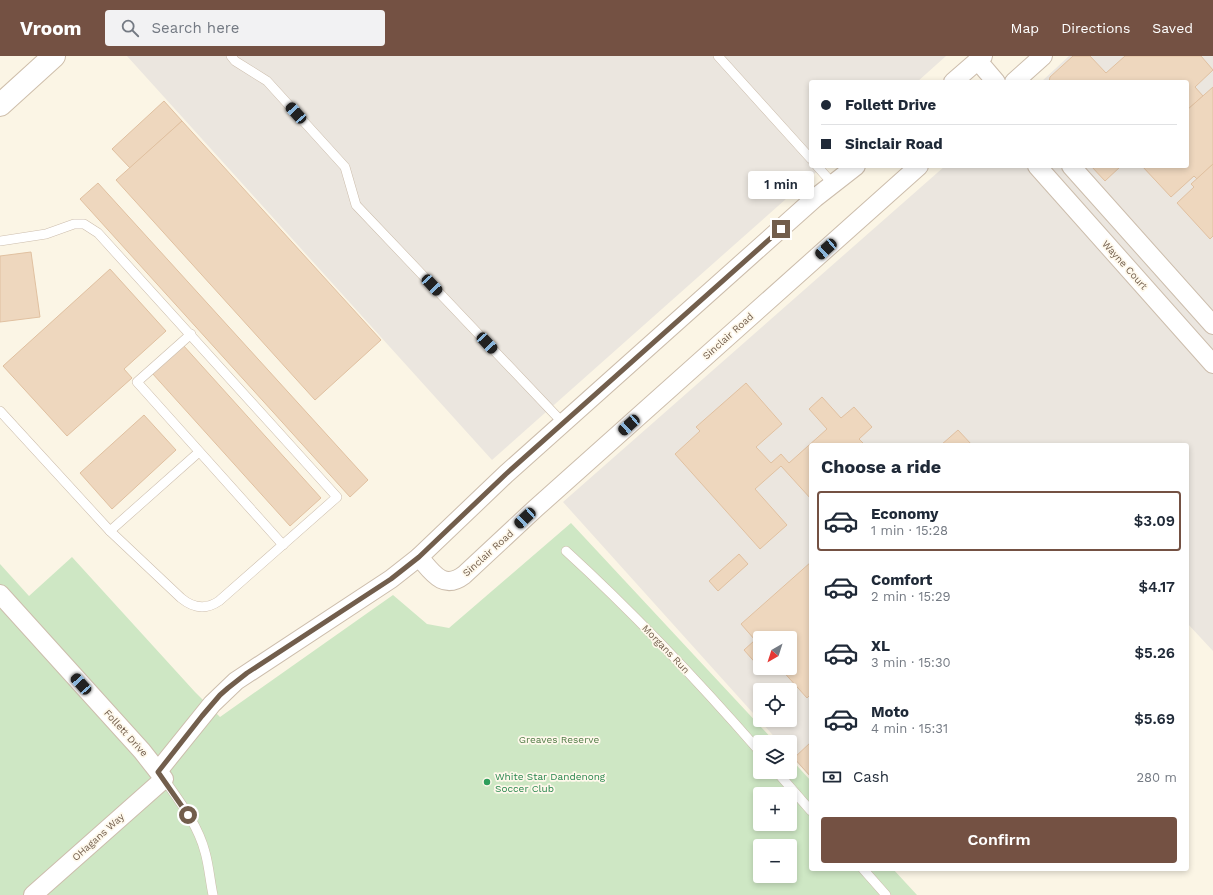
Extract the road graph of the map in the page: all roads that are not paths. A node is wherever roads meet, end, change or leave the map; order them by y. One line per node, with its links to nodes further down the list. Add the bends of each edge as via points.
1 (54, 56): 9 (main road)
2 (231, 56): 26 (lane, via 267,81 345,167 356,205)
3 (718, 56): 10 (lane)
4 (1043, 56): 8 (street)
5 (981, 58): 6 (street); 7 (street)
6 (959, 80)
7 (995, 80)
8 (1016, 80)
9 (0, 105)
10 (809, 157)
11 (819, 168): 16 (lane)
12 (853, 168): 16 (street)
13 (917, 168): 31 (street, Sinclair Road, via 464,575 453,581 442,580)
14 (1039, 168): 19 (street, Wayne Court)
15 (1073, 168): 17 (street)
16 (833, 184): 26 (street)
17 (1123, 224): 19 (street); 20 (street)
18 (0, 241): 23 (lane, via 46,234 74,224 88,226 98,233)
19 (1104, 241): 22 (street, Wayne Court)
20 (1198, 309): 21 (street); 22 (street)
21 (1213, 325)
22 (1179, 326): 24 (street, Wayne Court)
23 (191, 334): 27 (lane, via 137,382); 29 (lane, via 337,497)
24 (1213, 364)
25 (0, 411): 28 (lane)
26 (563, 424): 31 (street)
27 (199, 452): 28 (lane); 29 (lane)
28 (110, 531): 29 (lane, via 181,598 199,607 219,601)
29 (283, 545)
30 (566, 551): 33 (lane, Morgans Run, via 674,656)
31 (419, 557): 34 (street, OHagans Way, via 385,583 236,681 212,704)
32 (0, 594): 34 (street, Follett Drive)
33 (753, 744)
34 (161, 775): 38 (street, OHagans Way); 39 (lane, Follett Drive, via 179,800 199,836)
35 (783, 779): 36 (lane)
36 (809, 809)
37 (865, 871): 40 (lane)
38 (33, 895)
39 (213, 895)
40 (886, 895)

